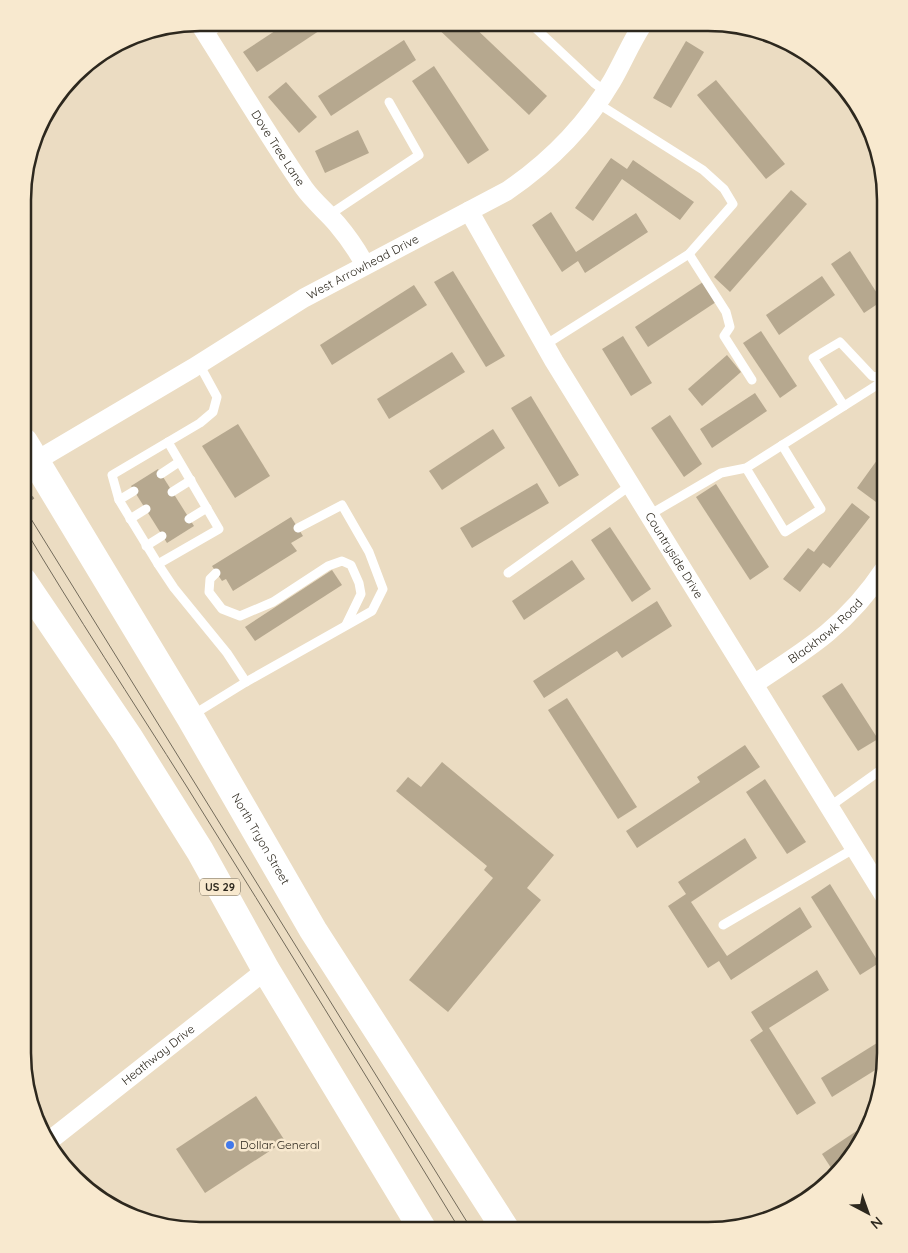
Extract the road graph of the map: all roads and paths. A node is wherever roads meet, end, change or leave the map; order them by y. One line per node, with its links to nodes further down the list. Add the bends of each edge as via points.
1 (205, 31): 7 (street, Dove Tree Lane, via 300,183)
2 (538, 31): 4 (lane, via 594,83)
3 (639, 31): 4 (street, West Arrowhead Drive)
4 (601, 97): 6 (street, West Arrowhead Drive, via 575,132 524,180); 8 (lane, via 703,170 724,189 733,204)
5 (389, 102): 7 (lane, via 419,155)
6 (470, 211): 9 (street, West Arrowhead Drive); 10 (street, Countryside Drive)
7 (328, 215): 9 (street, Dove Tree Lane, via 355,246)
8 (690, 254): 10 (lane); 13 (lane, via 726,312 730,328 724,336)
9 (365, 265): 11 (street, West Arrowhead Drive, via 304,298)
10 (546, 345): 24 (street, Countryside Drive)
11 (199, 364): 16 (lane, via 217,397 213,412); 18 (street, West Arrowhead Drive)
12 (877, 377): 15 (lane, via 872,376 840,342 813,358)
13 (752, 380)
14 (877, 384): 15 (lane)
15 (844, 406): 17 (lane)
16 (168, 442): 19 (lane); 29 (lane, via 112,475)
17 (782, 445): 21 (lane); 21 (lane, via 822,509 786,532)
18 (31, 455)
19 (179, 462): 22 (lane); 23 (lane)
20 (31, 463): 46 (main road, North Tryon Street)
21 (746, 468): 32 (lane, via 721,473)
22 (161, 474)
23 (191, 480): 26 (lane); 30 (lane)
24 (631, 485): 32 (street, Countryside Drive); 40 (lane)
25 (134, 490): 29 (lane)
26 (172, 492)
27 (35, 496): 28 (path)
28 (31, 499)
29 (119, 500): 33 (lane)
30 (206, 508): 34 (lane); 38 (lane, via 219,529)
31 (146, 509): 33 (lane)
32 (650, 515): 45 (street, Countryside Drive)
33 (130, 519): 37 (lane)
34 (189, 519)
35 (298, 528): 43 (lane, via 342,505 369,552 383,589 372,611)
36 (162, 536): 37 (lane)
37 (146, 546): 38 (lane)
38 (158, 564): 44 (lane)
39 (216, 573): 43 (lane, via 210,579 209,592 222,609 240,616 272,602 342,560 350,565 361,594)
40 (508, 573)
41 (877, 581): 45 (street, Blackhawk Road, via 841,622 802,653)
42 (31, 593): 52 (main road, US 29, via 128,736 200,851)
43 (346, 626): 44 (lane)
44 (246, 682): 46 (lane)
45 (754, 684): 48 (street, Countryside Drive)
46 (190, 717): 55 (main road, North Tryon Street, via 313,930)
47 (876, 773): 48 (lane)
48 (830, 807): 49 (street, Countryside Drive)
49 (855, 848): 50 (street, Countryside Drive); 51 (lane)
50 (876, 883)
51 (723, 925)
52 (266, 970): 53 (street, Heathway Drive); 54 (main road, US 29)
53 (54, 1137)
54 (419, 1222)
55 (501, 1222)

